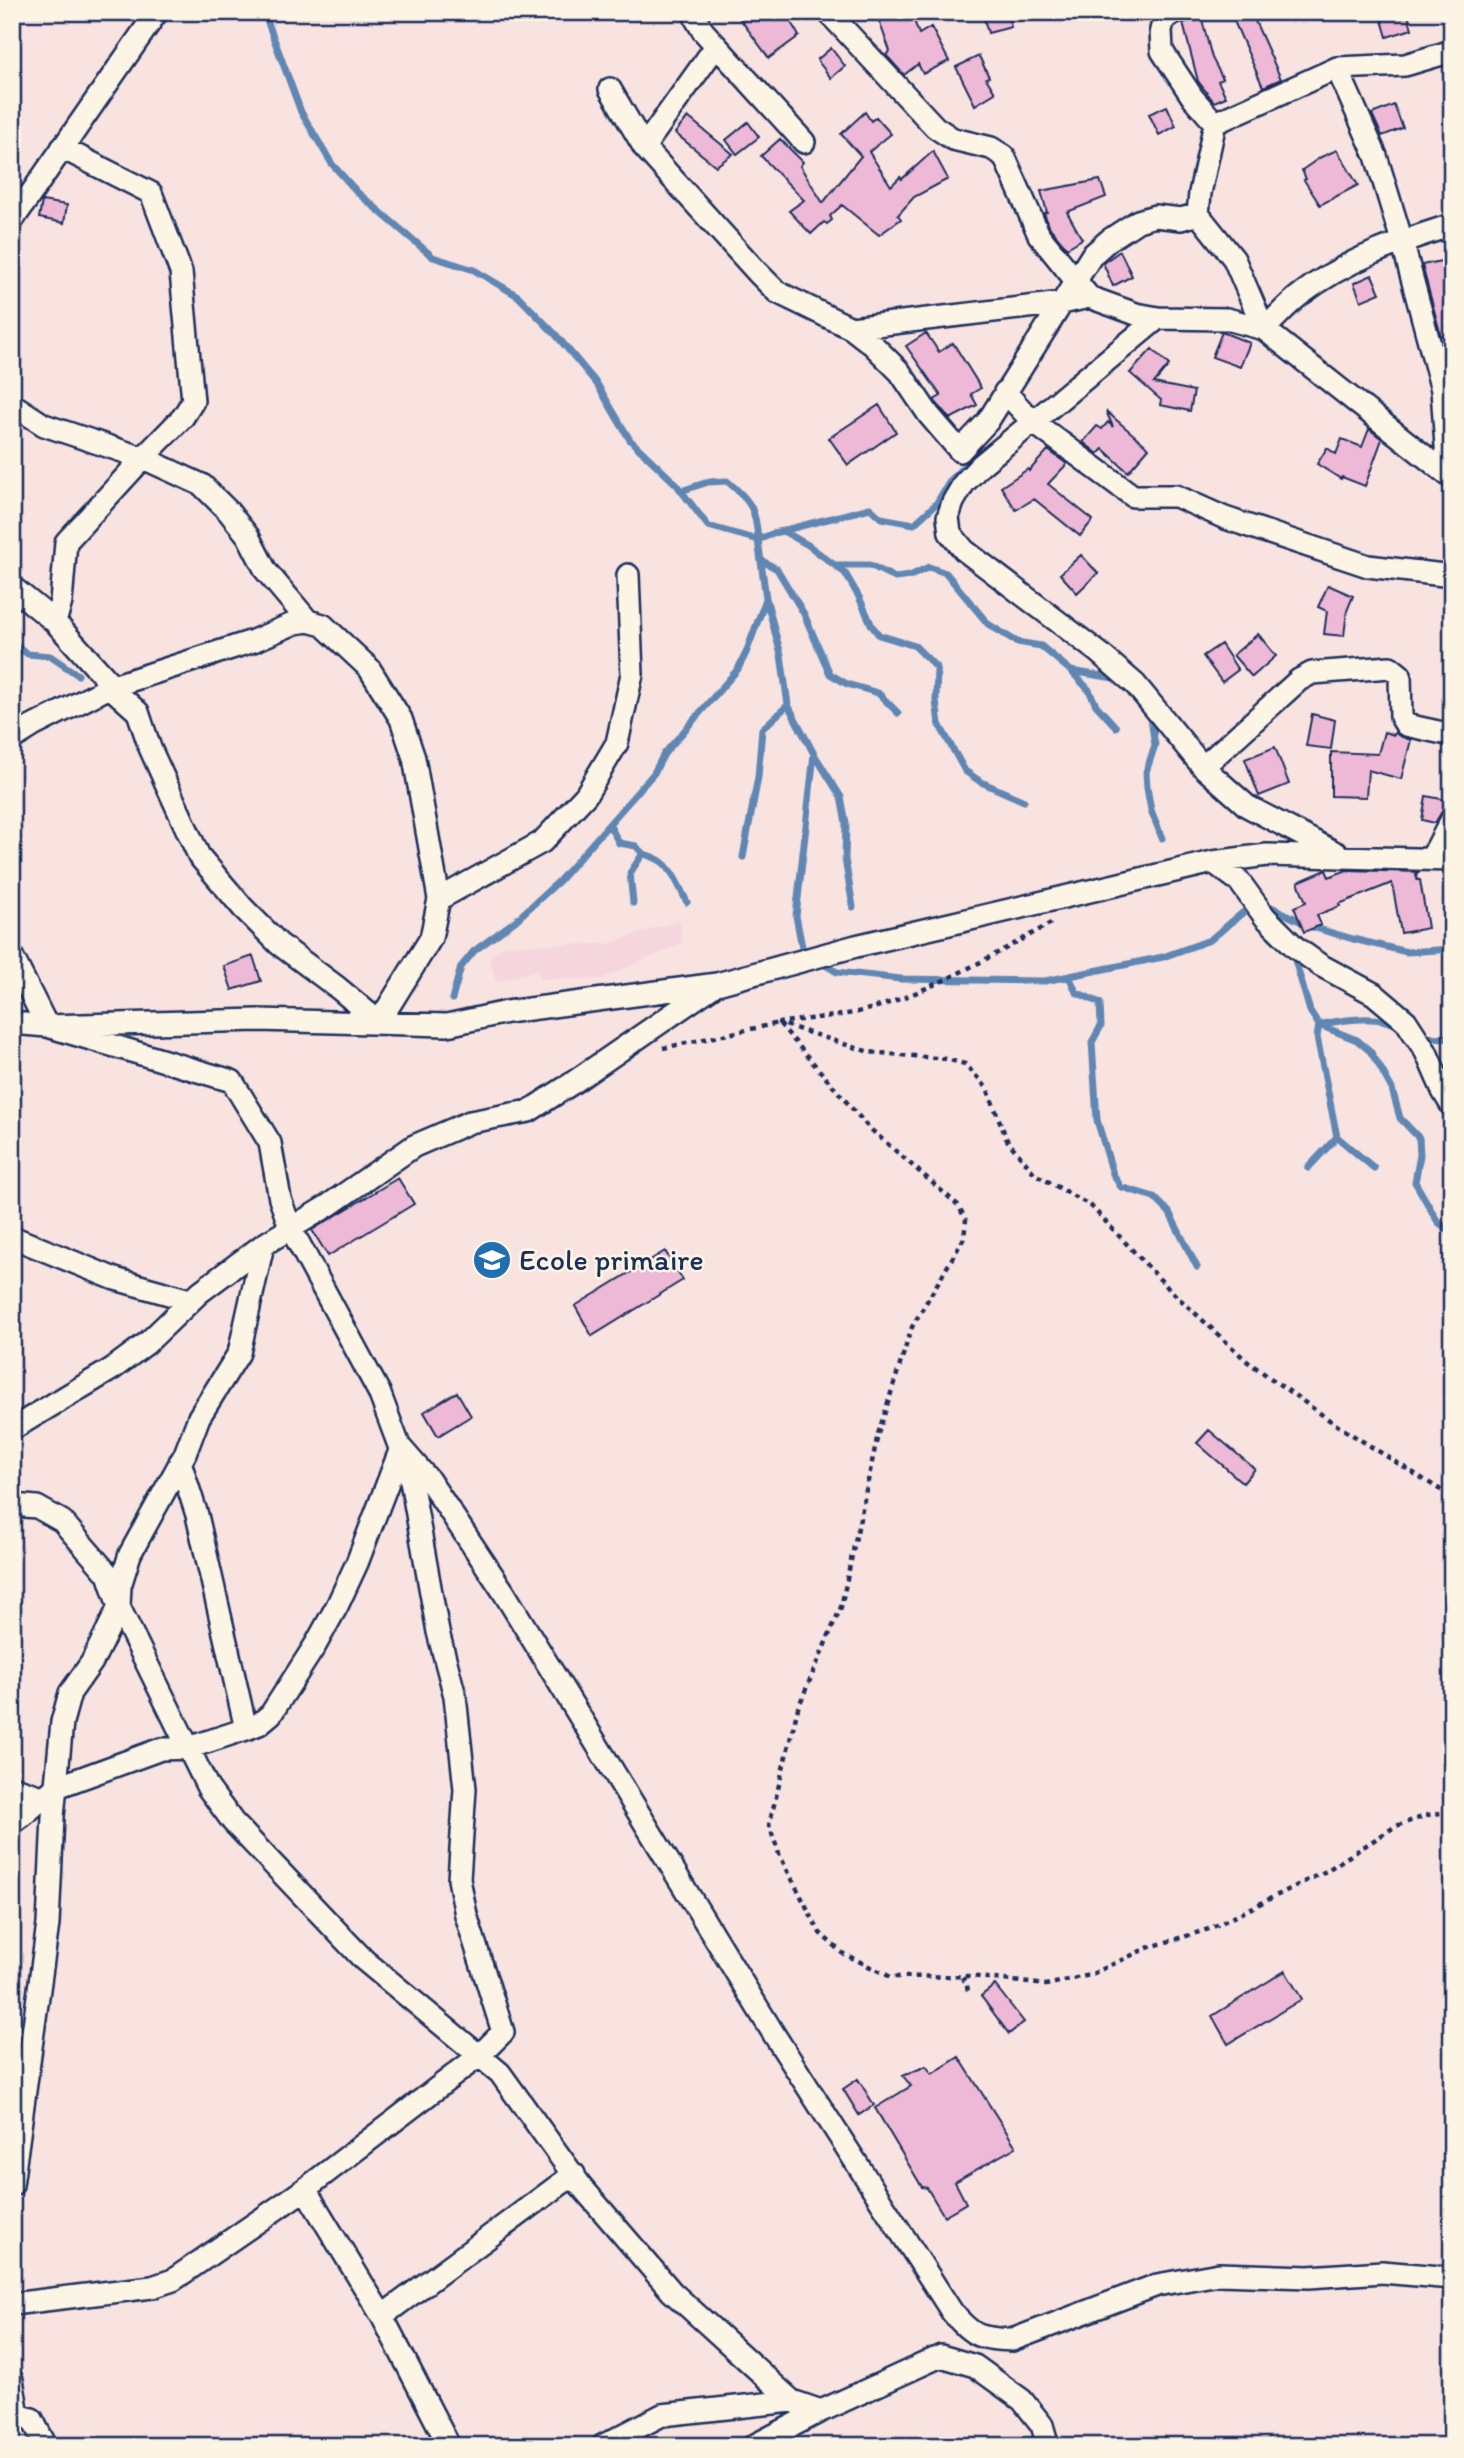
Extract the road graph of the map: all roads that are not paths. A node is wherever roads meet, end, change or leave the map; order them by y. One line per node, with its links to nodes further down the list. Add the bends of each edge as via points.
1 (157, 12): 11 (street)
2 (697, 12): 5 (street, via 696,19)
3 (828, 12): 17 (street, via 935,127 1004,156 1039,235)
4 (1175, 12): 9 (street, via 1164,19 1162,51)
5 (716, 46): 10 (street); 12 (street)
6 (1452, 51): 7 (street, via 1405,65)
7 (1337, 68): 9 (street); 16 (street, via 1376,156)
8 (610, 89): 12 (street)
9 (1215, 123): 13 (street)
10 (804, 142)
11 (62, 148): 14 (street); 25 (street, via 151,193 181,272 193,401)
12 (644, 148): 20 (street, via 777,292)
13 (1198, 214): 17 (street, via 1138,221 1092,255); 21 (street, via 1234,259)
14 (12, 221)
15 (1452, 225): 16 (street)
16 (1402, 241): 21 (street, via 1354,261 1299,296); 26 (street, via 1442,390)
17 (1083, 289): 18 (street); 19 (street, via 1136,314)
18 (1062, 303): 20 (street); 22 (street)
19 (1158, 318): 21 (street, via 1227,319); 24 (street)
20 (850, 328): 22 (street, via 900,372 960,451 988,421)
21 (1264, 329): 26 (street)
22 (1005, 392): 24 (street)
23 (12, 404): 25 (street, via 44,425)
24 (1033, 422): 28 (street, via 1133,496 1175,496 1225,519 1368,566); 35 (street, via 964,483 950,509 950,533 992,573 1135,684)
25 (143, 458): 30 (street, via 202,485 248,536 266,571); 31 (street, via 66,542)
26 (1450, 476)
27 (628, 575): 40 (street, via 632,674 617,743 586,795 542,842)
28 (1452, 576)
29 (12, 587): 31 (street)
30 (307, 621): 32 (street); 40 (street, via 323,625 369,668 401,719 414,758)
31 (55, 622): 32 (street)
32 (110, 687): 34 (street); 43 (street, via 138,712 199,856 279,944)
33 (1452, 735): 35 (street, via 1406,725 1401,717 1400,675 1390,667 1312,673)
34 (12, 739)
35 (1203, 767): 37 (street, via 1247,806)
36 (1452, 819): 38 (street)
37 (1343, 857): 38 (street); 39 (street, via 1256,856)
38 (1441, 860)
39 (1213, 862): 42 (street, via 856,946); 46 (street, via 1239,881 1295,947 1374,994 1406,1021)
40 (439, 899): 43 (street, via 431,938)
41 (12, 956): 45 (street)
42 (717, 984): 43 (street, via 507,1012 447,1025); 47 (street, via 545,1102 528,1111 470,1122 414,1146)
43 (379, 1022): 45 (street)
44 (12, 1023): 45 (street)
45 (47, 1026): 47 (street, via 232,1081 270,1143)
46 (1452, 1106)
47 (290, 1227): 49 (street); 52 (street, via 379,1392)
48 (12, 1237): 50 (street, via 115,1279)
49 (263, 1245): 50 (street); 53 (street, via 239,1353 199,1417)
50 (190, 1300): 51 (street, via 147,1343 112,1369)
51 (12, 1429)
52 (401, 1448): 56 (street, via 357,1563 321,1635 277,1707); 61 (street, via 455,1696 465,1789 459,1879 503,2032); 65 (street, via 429,1480 503,1591 775,2036 968,2331 1012,2340 1157,2285 1219,2274 1309,2277 1382,2272)
53 (180, 1462): 55 (street, via 125,1565); 56 (street, via 197,1515)
54 (12, 1505): 55 (street, via 37,1507 62,1521 108,1574)
55 (119, 1607): 57 (street); 59 (street, via 92,1662 70,1693)
56 (246, 1729): 57 (street)
57 (188, 1748): 59 (street, via 161,1749); 61 (street, via 224,1811 272,1864 364,1959)
58 (12, 1787): 59 (street)
59 (49, 1792): 60 (street); 63 (street, via 53,1817 48,1924)
60 (12, 1823)
61 (479, 2056): 62 (street, via 500,2073); 64 (street)
62 (573, 2174): 67 (street); 69 (street, via 672,2292)
63 (12, 2185)
64 (305, 2189): 66 (street, via 163,2284); 67 (street)
65 (1452, 2278)
66 (12, 2304)
67 (382, 2316): 73 (street)
68 (12, 2380): 71 (street)
69 (792, 2401): 70 (street); 74 (street, via 662,2415)
70 (821, 2411): 75 (street); 76 (street, via 941,2356 975,2366 1022,2400 1042,2425)
71 (15, 2417): 72 (street, via 32,2419)
72 (46, 2446)
73 (449, 2446)
74 (602, 2446)
75 (753, 2446)
76 (1048, 2446)

